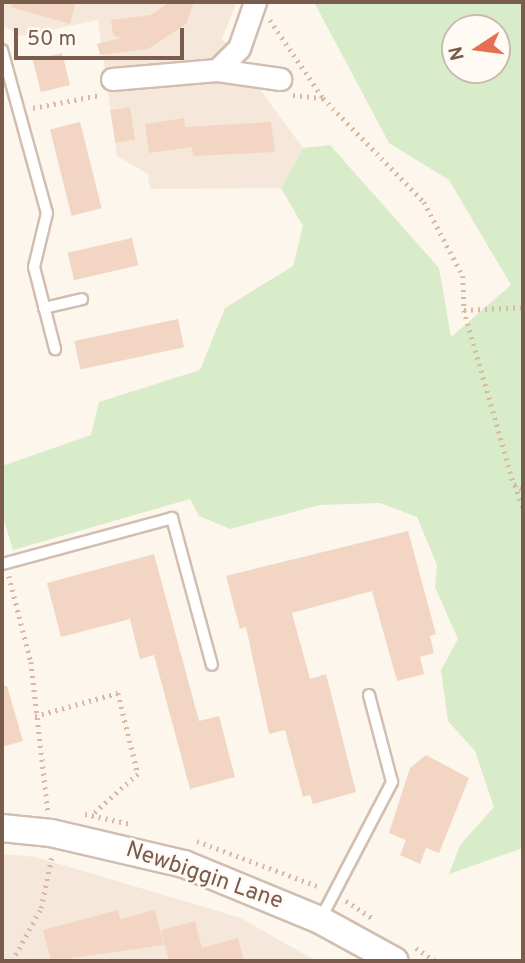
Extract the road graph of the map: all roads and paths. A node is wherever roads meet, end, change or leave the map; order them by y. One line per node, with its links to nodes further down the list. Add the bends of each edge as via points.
1 (260, 7): 3 (street, via 239,48); 10 (path, via 323,98 424,202 463,276)
2 (2, 50): 6 (lane)
3 (218, 69): 4 (street); 5 (street)
4 (279, 79)
5 (113, 86): 6 (path)
6 (19, 111): 9 (lane, via 47,213 34,267)
7 (82, 299): 9 (lane)
8 (523, 307): 10 (path)
9 (44, 308): 11 (lane)
10 (464, 310): 12 (path)
11 (55, 349)
12 (514, 484): 13 (path); 14 (path)
13 (523, 489)
14 (523, 508)
15 (4, 564): 16 (lane, via 172,518); 18 (path, via 31,662)
16 (212, 665)
17 (369, 695): 22 (lane, via 392,782)
18 (35, 716): 19 (path, via 118,693 138,774); 21 (path)
19 (92, 815)
20 (2, 828): 21 (street, Newbiggin Lane)
21 (51, 833): 22 (street, Newbiggin Lane, via 184,864); 23 (path, via 41,908)
22 (320, 920): 24 (street, Newbiggin Lane)
23 (12, 961)
24 (394, 961)

